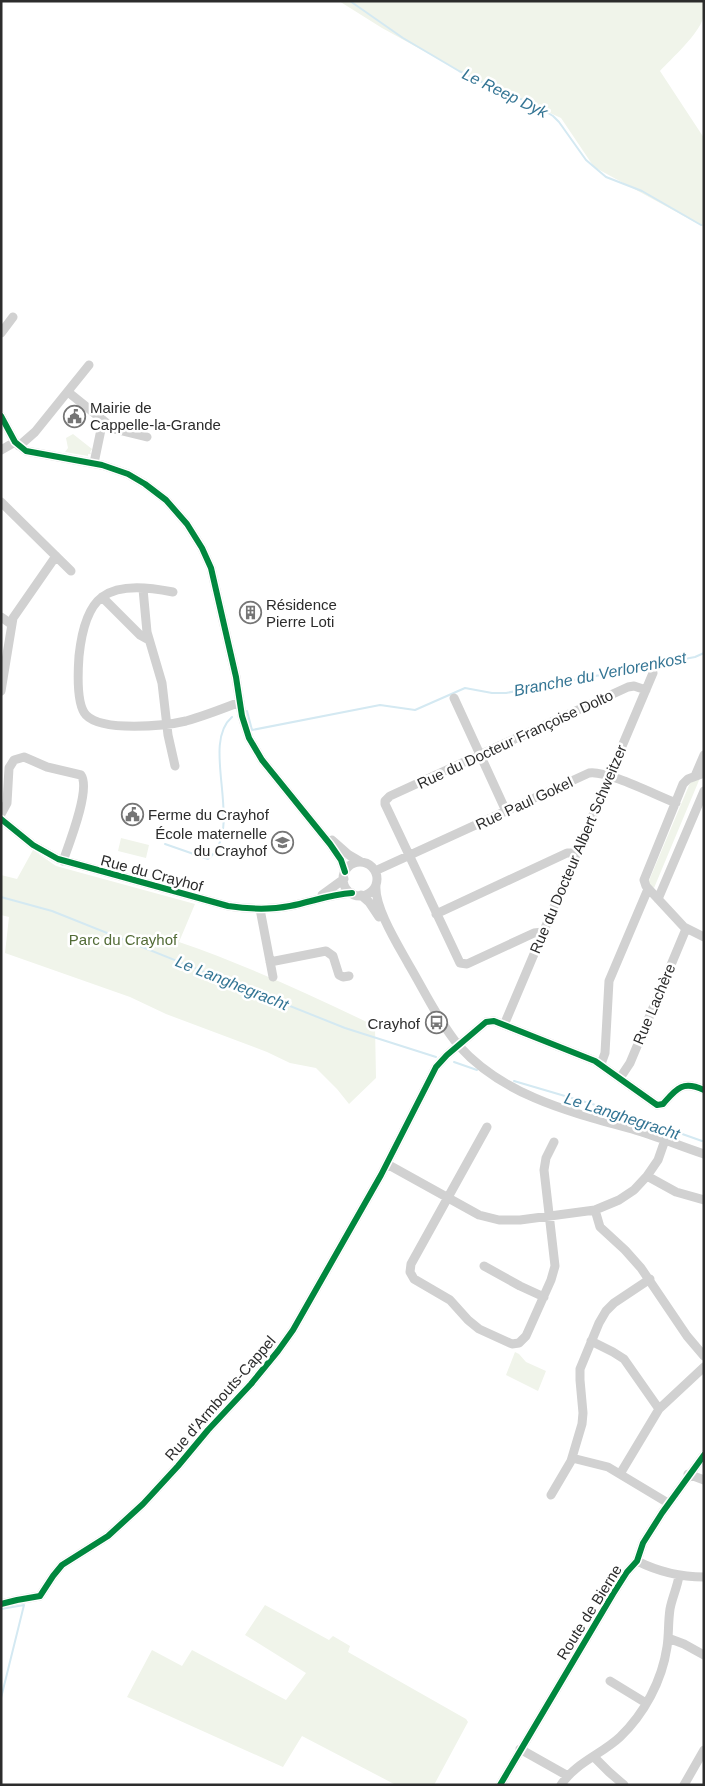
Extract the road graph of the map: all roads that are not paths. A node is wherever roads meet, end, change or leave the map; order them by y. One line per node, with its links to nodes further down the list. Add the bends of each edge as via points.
1 (13, 317): 2 (street)
2 (1, 333)
3 (89, 365): 4 (street)
4 (68, 392): 6 (street); 8 (street, via 35,432)
5 (1, 416): 8 (street)
6 (103, 420): 7 (street, via 117,430); 10 (street)
7 (147, 437)
8 (17, 444): 9 (street); 10 (street, via 34,453)
9 (1, 450)
10 (94, 463): 26 (street, via 128,474 157,493 197,538 212,574)
11 (1, 502): 12 (street)
12 (56, 556): 13 (street); 18 (street)
13 (71, 571)
14 (143, 589): 15 (street); 16 (street, via 116,591); 19 (street)
15 (173, 592)
16 (102, 597): 19 (street, via 142,637); 27 (street, via 90,613 81,641 78,682 83,711 93,720 111,724)
17 (1, 617): 18 (street)
18 (11, 624): 20 (street)
19 (149, 640): 27 (street, via 162,683)
20 (4, 660): 22 (street)
21 (653, 673): 23 (street, Rue du Docteur Albert Schweitzer)
22 (2, 680): 24 (street)
23 (646, 690): 28 (street, Rue du Docteur Françoise Dolto, via 628,687); 32 (street, Rue du Docteur Albert Schweitzer)
24 (1, 691)
25 (454, 698): 28 (street)
26 (240, 702): 27 (street); 37 (street, via 246,731 256,752)
27 (167, 724): 30 (street)
28 (480, 755): 35 (street); 40 (street, Rue du Docteur Françoise Dolto, via 385,801)
29 (704, 755): 31 (street)
30 (175, 766)
31 (699, 774): 34 (street, via 684,783)
32 (608, 776): 34 (street, Rue Paul Gokel); 35 (street, Rue Paul Gokel, via 596,772 586,774); 39 (street, Rue du Docteur Albert Schweitzer)
33 (704, 791): 48 (street)
34 (676, 804): 46 (street, via 644,878)
35 (506, 811): 40 (street, Rue Paul Gokel)
36 (1, 814): 41 (street, via 7,803 9,768 17,758 27,758 47,767 81,775 84,786 78,815)
37 (309, 816): 42 (street, via 343,851); 44 (street, via 340,858)
38 (1, 819): 41 (street, Rue du Crayhof, via 33,845)
39 (576, 853): 51 (street, via 567,854); 53 (street, Rue du Docteur Albert Schweitzer)
40 (409, 856): 43 (street, Rue Paul Gokel); 51 (street)
41 (63, 860): 50 (street, Rue du Crayhof, via 215,903)
42 (361, 862): 43 (street); 44 (street, via 351,865)
43 (375, 871): 45 (street)
44 (344, 875): 47 (street, via 346,888); 49 (street, Rue du Crayhof, via 326,893)
45 (376, 885): 47 (street, via 371,892); 55 (street, via 378,902)
46 (648, 888): 48 (street); 61 (street, via 608,981 605,1053)
47 (356, 894): 49 (street, Rue du Crayhof, via 333,895); 55 (street, via 372,906)
48 (658, 899): 52 (street)
49 (308, 902): 50 (street, Rue du Crayhof)
50 (260, 909): 56 (street)
51 (436, 914): 53 (street, via 457,960 462,964 536,932)
52 (686, 929): 54 (street); 62 (street, Rue Lachère, via 630,1064)
53 (543, 932): 59 (street, Rue du Docteur Albert Schweitzer)
54 (704, 938)
55 (395, 940): 60 (street, via 441,1021)
56 (270, 962): 57 (street, via 326,951 333,956 339,975); 58 (street)
57 (349, 976)
58 (273, 977)
59 (504, 1025): 60 (street, Rue d'Armbouts-Cappel, via 488,1022); 61 (street)
60 (459, 1045): 66 (street, via 490,1073 518,1091); 69 (street, Rue d'Armbouts-Cappel, via 436,1067)
61 (601, 1064): 62 (street)
62 (620, 1078): 63 (street, via 659,1105 679,1088)
63 (702, 1086)
64 (487, 1127): 71 (street)
65 (554, 1142): 74 (street, via 544,1168)
66 (664, 1143): 67 (street); 68 (street); 70 (street)
67 (704, 1154)
68 (704, 1158)
69 (386, 1164): 71 (street); 92 (street, Rue d'Armbouts-Cappel, via 290,1334 251,1384 143,1504 108,1536 62,1565 40,1596)
70 (647, 1176): 72 (street, via 676,1192); 73 (street, via 622,1198)
71 (447, 1198): 74 (street, via 476,1214 494,1219 512,1221); 77 (street, via 411,1264 414,1279 450,1300 476,1327 509,1344 517,1344 526,1336)
72 (704, 1200)
73 (595, 1210): 74 (street); 76 (street, via 600,1227 630,1254)
74 (550, 1216): 77 (street, via 556,1263)
75 (484, 1266): 77 (street)
76 (650, 1280): 78 (street, via 608,1308); 79 (street)
77 (544, 1297)
78 (591, 1341): 81 (street, via 624,1359); 83 (street, via 580,1369 583,1419)
79 (704, 1356)
80 (704, 1366): 81 (street)
81 (659, 1408): 84 (street)
82 (704, 1455): 85 (street, Route de Bierne)
83 (572, 1458): 84 (street, via 601,1465); 87 (street)
84 (620, 1474): 88 (street)
85 (688, 1474): 86 (street); 88 (street, Route de Bierne)
86 (704, 1480)
87 (551, 1495)
88 (668, 1503): 89 (street, Route de Bierne, via 643,1543)
89 (636, 1561): 90 (street); 97 (street, Route de Bierne)
90 (679, 1576): 91 (street); 93 (street, via 670,1610)
91 (704, 1577)
92 (1, 1604)
93 (668, 1638): 94 (street); 96 (street, via 661,1672)
94 (704, 1655)
95 (610, 1681): 96 (street)
96 (646, 1703): 99 (street, via 622,1735)
97 (520, 1749): 100 (street); 101 (street, Route de Bierne)
98 (704, 1750): 104 (street)
99 (594, 1757): 100 (street); 103 (street)
100 (568, 1776): 102 (street)
101 (500, 1785)
102 (562, 1785)
103 (624, 1785)
104 (684, 1785)

